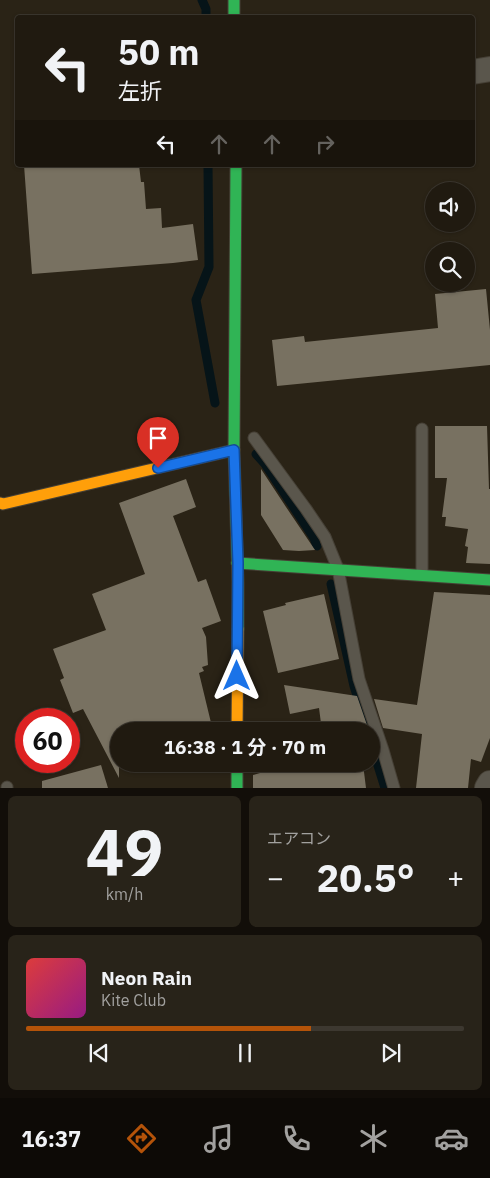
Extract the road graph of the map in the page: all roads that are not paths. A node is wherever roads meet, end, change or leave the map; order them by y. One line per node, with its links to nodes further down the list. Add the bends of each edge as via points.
1 (234, 0): 2 (main road)
2 (234, 15)
3 (490, 69): 4 (street)
4 (475, 72)
5 (236, 167): 8 (main road)
6 (422, 429): 12 (lane)
7 (254, 438): 11 (lane, via 325,537)
8 (234, 450): 9 (main road); 10 (main road)
9 (0, 503)
10 (238, 563): 11 (main road); 14 (main road)
11 (338, 569): 12 (main road); 18 (lane, via 359,679)
12 (422, 574): 13 (main road)
13 (490, 580)
14 (237, 722)
15 (237, 772): 17 (main road)
16 (490, 783): 19 (street)
17 (237, 788)
18 (394, 788)
19 (487, 788)

